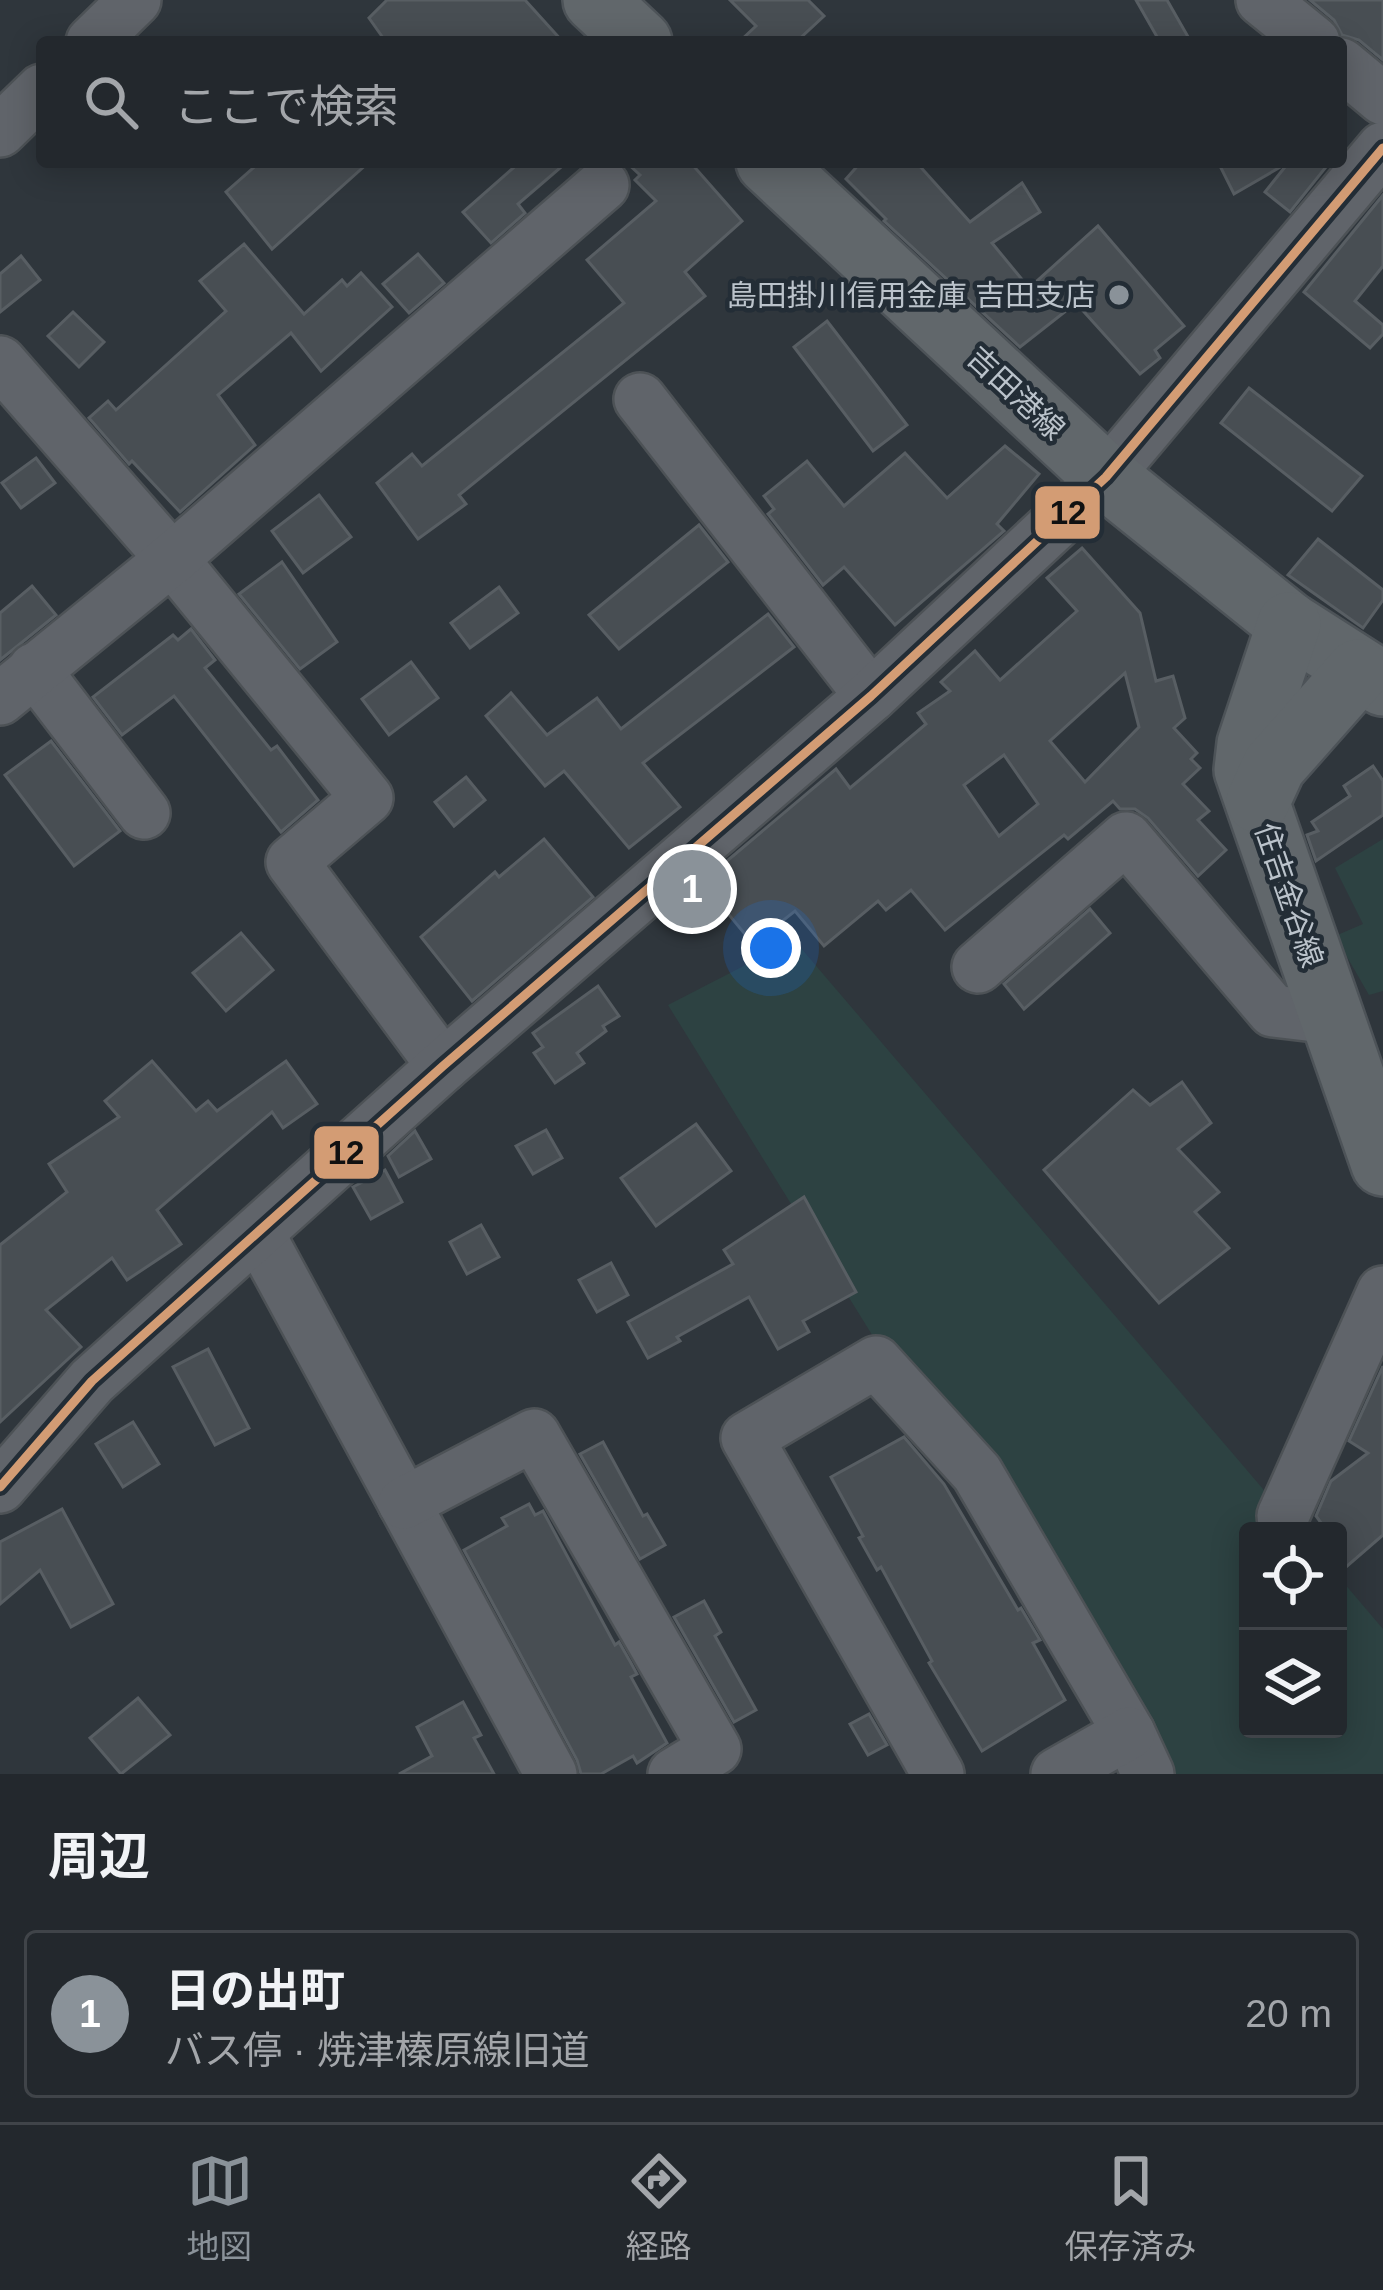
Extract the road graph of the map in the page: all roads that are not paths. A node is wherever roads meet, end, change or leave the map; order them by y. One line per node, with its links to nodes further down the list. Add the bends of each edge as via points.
1 (135, 0): 4 (street)
2 (595, 0): 5 (main road)
3 (1262, 0): 6 (street)
4 (98, 36)
5 (634, 36)
6 (1307, 36)
7 (1347, 69): 9 (street)
8 (36, 96): 10 (street)
9 (1383, 99)
10 (0, 131)
11 (1383, 148): 16 (street)
12 (774, 168): 16 (main road, 吉田港線)
13 (603, 185): 17 (street)
14 (0, 362): 17 (street)
15 (640, 399): 21 (street)
16 (1106, 477): 18 (main road); 21 (street)
17 (172, 559): 20 (street); 26 (street, via 367,798 292,862)
18 (1289, 624): 19 (main road); 22 (main road, 住吉金谷線, via 1249,743 1246,770)
19 (1371, 678): 22 (main road, via 1274,766)
20 (17, 684): 23 (street)
21 (871, 696): 26 (street)
22 (1258, 801): 25 (main road, 住吉金谷線)
23 (144, 813)
24 (977, 967): 25 (street, via 1126,838 1273,1011)
25 (1331, 1018): 27 (main road, 住吉金谷線)
26 (443, 1066): 28 (street)
27 (1383, 1164)
28 (259, 1235): 30 (street, via 92,1382); 31 (street)
29 (1383, 1292): 32 (street)
30 (0, 1486)
31 (404, 1503): 34 (street); 35 (street, via 534,1435 715,1748)
32 (1283, 1516)
33 (1139, 1754): 36 (street, via 977,1473 875,1362 747,1438); 37 (street)
34 (551, 1774)
35 (674, 1774)
36 (938, 1774)
37 (1057, 1774)

